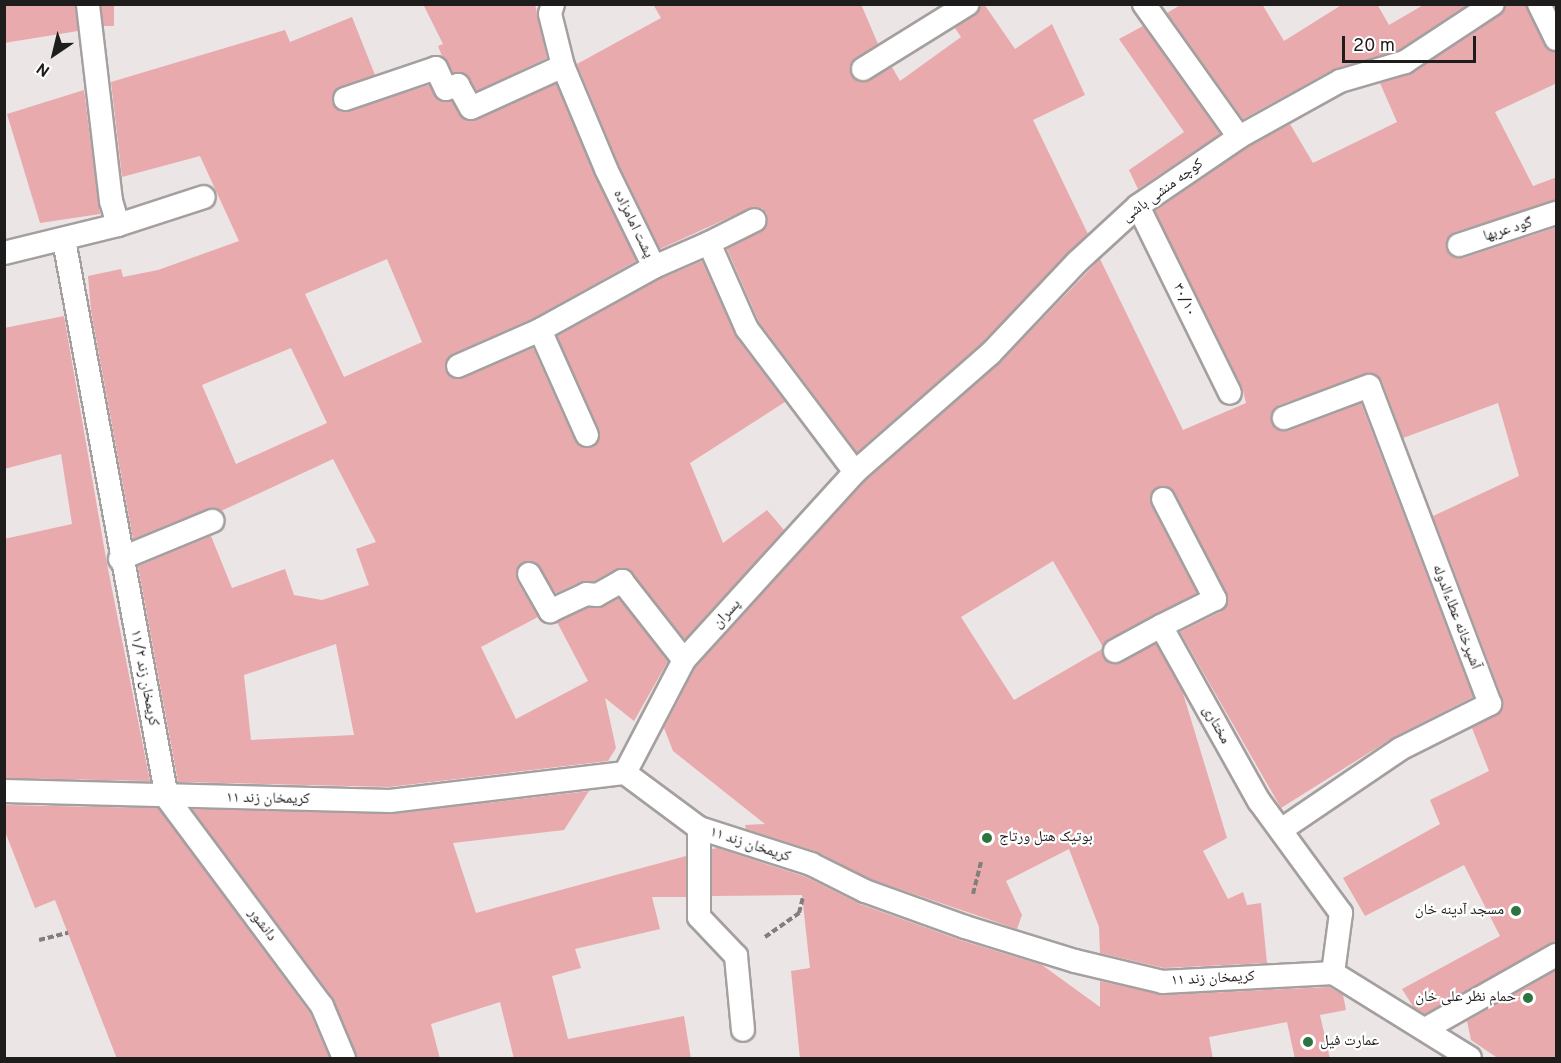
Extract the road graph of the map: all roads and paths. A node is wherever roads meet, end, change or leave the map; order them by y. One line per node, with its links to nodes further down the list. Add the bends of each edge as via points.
1 (88, 4): 16 (lane, via 111,201)
2 (553, 4): 8 (lane, پشت امامزاده, via 550,14)
3 (968, 4): 9 (lane)
4 (1144, 4): 11 (lane)
5 (1493, 4): 11 (lane, کوچه منشی باشی, via 1405,62 1340,81)
6 (1539, 4): 7 (lane)
7 (1557, 39)
8 (563, 66): 10 (lane, via 471,108 458,85 446,89 436,68); 21 (lane, پشت امامزاده, via 606,169)
9 (863, 69)
10 (345, 99)
11 (1239, 137): 13 (lane, کوچه منشی باشی)
12 (204, 197): 16 (lane)
13 (1137, 206): 24 (lane, ۳۰/۱۰); 27 (lane, کوچه منشی باشی, via 1077,262 990,354)
14 (1557, 213): 19 (lane, گود عربها)
15 (756, 220): 18 (lane, پشت امامزاده)
16 (118, 225): 17 (lane)
17 (64, 240): 20 (lane); 30 (lane, کریمخان زند ۱۱/۲)
18 (709, 243): 21 (lane, پشت امامزاده); 27 (lane, via 747,329)
19 (1459, 245)
20 (4, 253)
21 (654, 267): 22 (lane)
22 (540, 330): 23 (lane); 26 (lane)
23 (458, 366)
24 (1230, 393)
25 (1284, 418): 39 (lane, آشپرخانه عطاءالدوله, via 1369,386 1490,704 1400,748)
26 (587, 435)
27 (855, 471): 34 (lane, پسران)
28 (1163, 499): 32 (lane, via 1215,599)
29 (212, 521): 30 (lane)
30 (120, 559): 37 (lane, کریمخان زند ۱۱/۲)
31 (529, 574): 34 (lane, via 550,611 586,594 597,595 622,581)
32 (1161, 626): 33 (lane); 39 (lane, مختاری, via 1259,801)
33 (1115, 651)
34 (684, 660): 35 (lane, پسران)
35 (625, 773): 37 (lane, کریمخان زند ۱۱, via 390,801); 38 (lane, کریمخان زند ۱۱)
36 (4, 791): 37 (lane, کریمخان زند ۱۱)
37 (167, 798): 48 (lane, دانشور, via 322,1006)
38 (699, 828): 40 (lane, کریمخان زند ۱۱); 44 (lane, via 699,916)
39 (1281, 830): 45 (lane, مختاری, via 1341,913)
40 (811, 864): 44 (path, via 799,914); 45 (lane, کریمخان زند ۱۱, via 865,891 965,927 1075,961 1162,982)
41 (68, 933): 42 (path)
42 (39, 940)
43 (1557, 955): 46 (lane)
44 (736, 956): 47 (lane)
45 (1333, 973): 46 (lane)
46 (1426, 1029): 49 (lane)
47 (743, 1030)
48 (344, 1059)
49 (1470, 1059)

